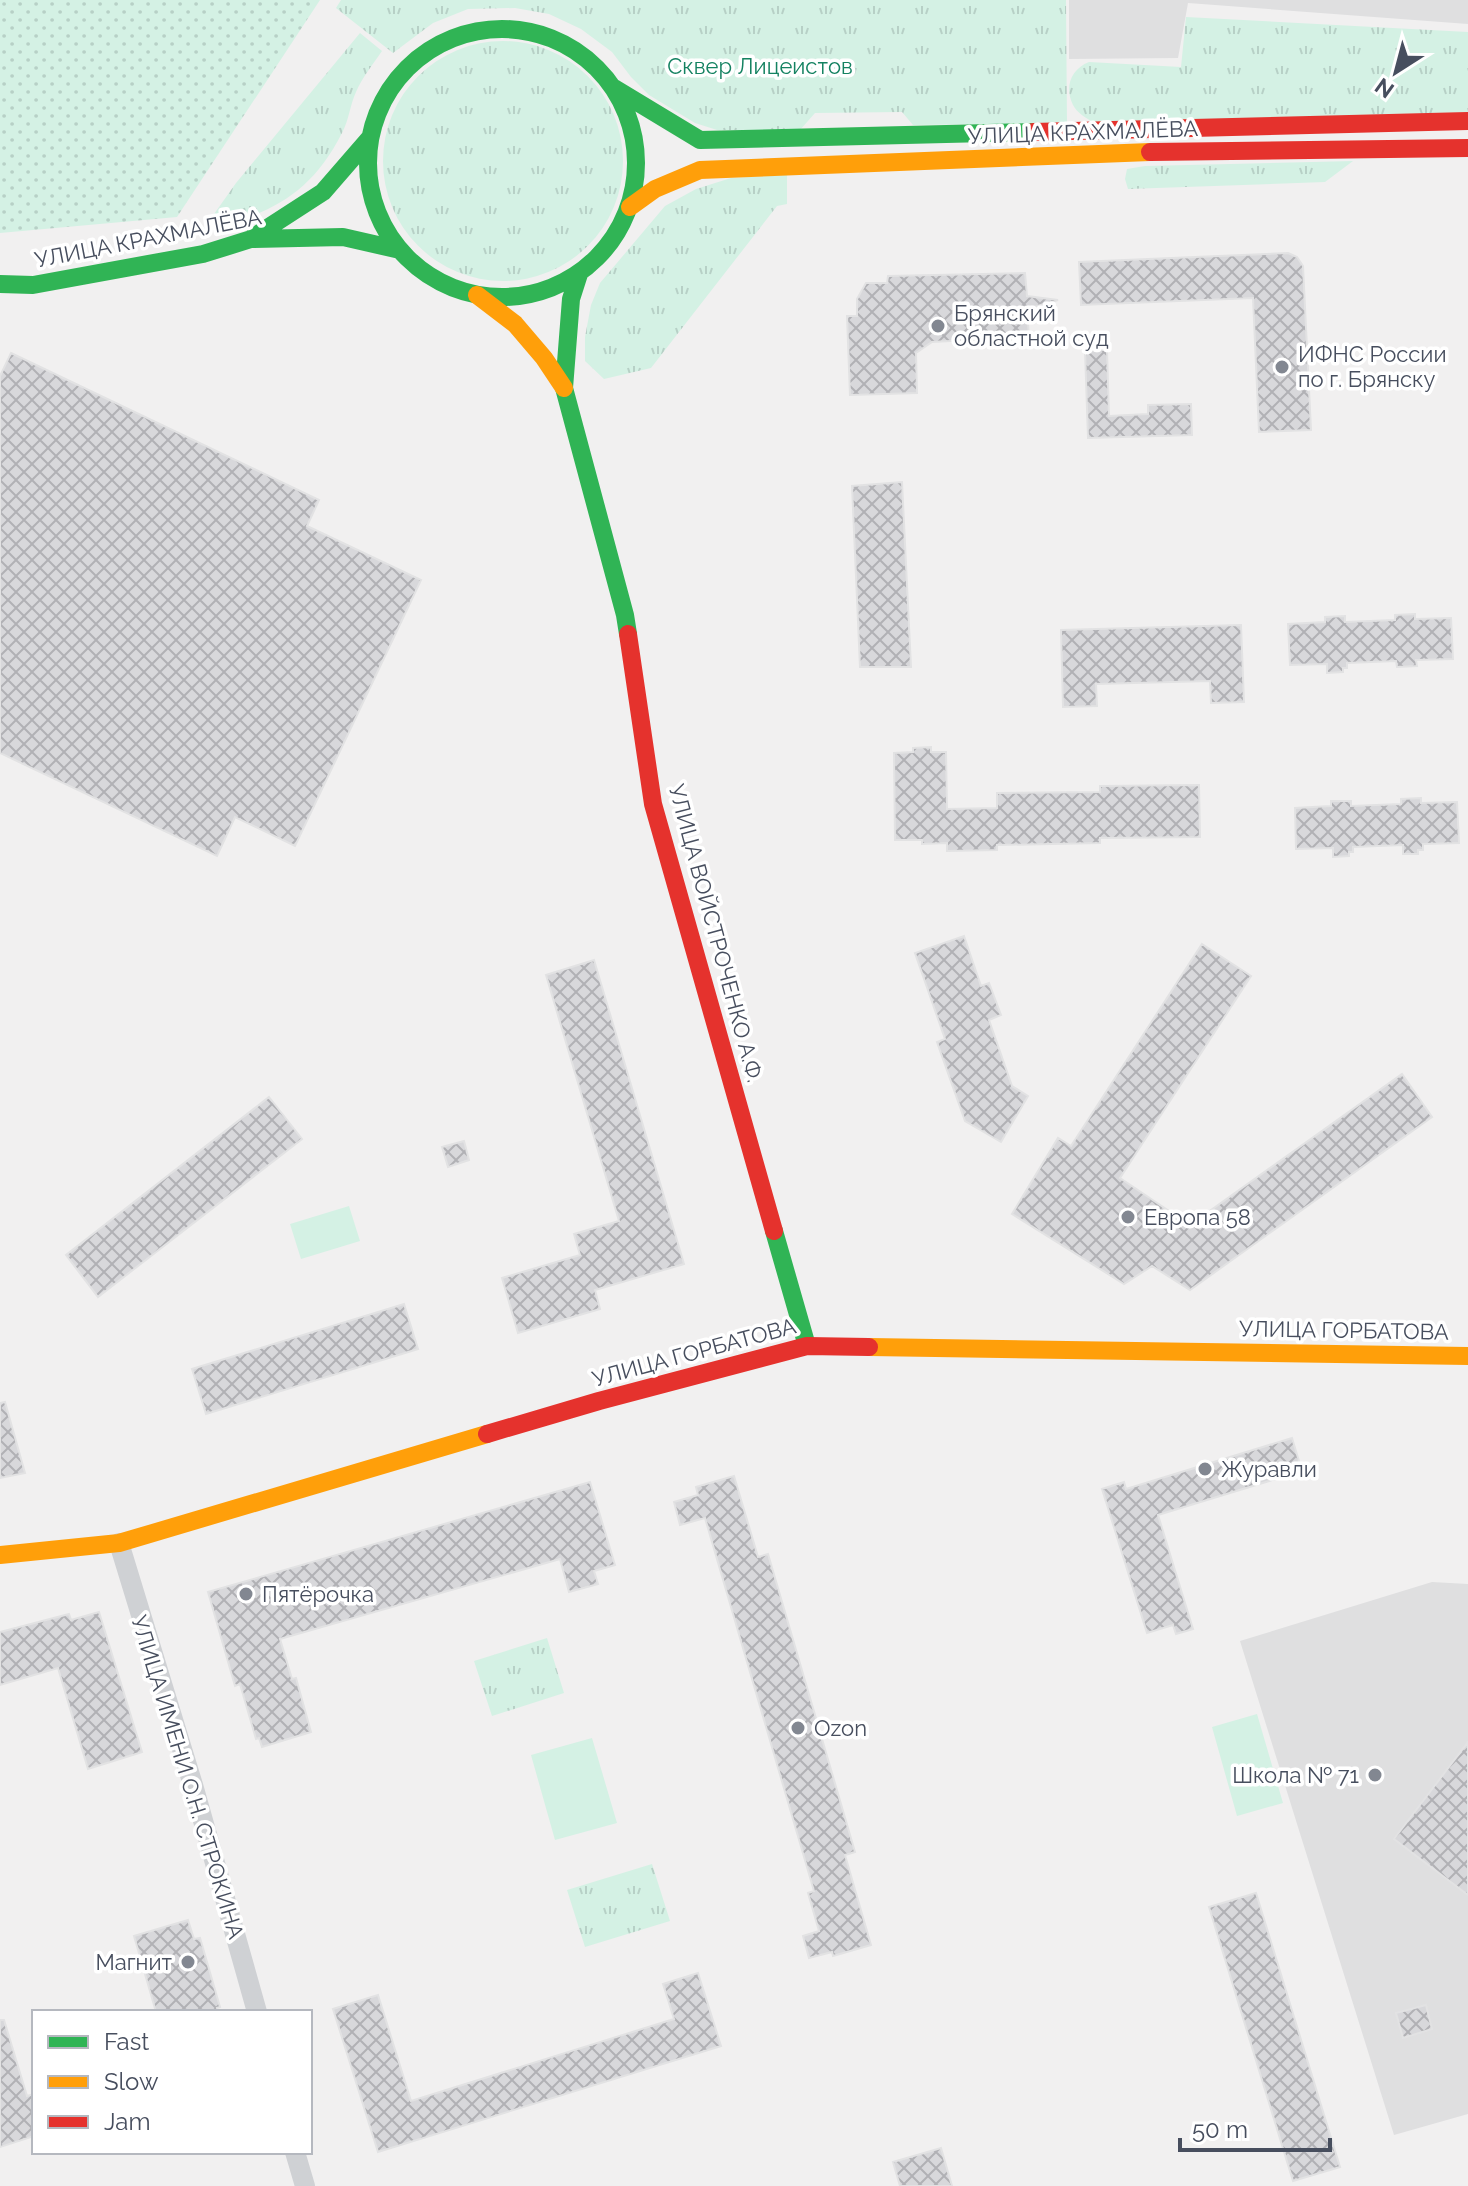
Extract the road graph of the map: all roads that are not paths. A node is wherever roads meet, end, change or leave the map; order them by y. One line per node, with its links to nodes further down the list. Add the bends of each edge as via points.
1 (614, 88): 2 (main road, УЛИЦА КРАХМАЛЁВА, via 700,140); 3 (main road, УЛИЦА КРАХМАЛЁВА, via 568,45 539,33 477,30 421,55 398,77 381,103); 5 (main road, УЛИЦА КРАХМАЛЁВА, via 631,125 637,155)
2 (1468, 121)
3 (369, 139): 6 (main road, via 323,192); 7 (main road, УЛИЦА КРАХМАЛЁВА, via 372,198)
4 (1468, 148): 5 (main road, УЛИЦА КРАХМАЛЁВА, via 1094,153 700,170 655,189)
5 (630, 207): 8 (main road, УЛИЦА КРАХМАЛЁВА, via 610,244)
6 (251, 239): 7 (main road, УЛИЦА КРАХМАЛЁВА, via 343,237); 9 (main road, УЛИЦА КРАХМАЛЁВА, via 203,254 33,285)
7 (400, 250): 10 (main road, УЛИЦА КРАХМАЛЁВА, via 434,279)
8 (579, 274): 10 (main road, УЛИЦА КРАХМАЛЁВА, via 548,290 516,297); 11 (main road, via 571,299)
9 (0, 284)
10 (477, 295): 11 (main road, via 515,324)
11 (564, 388): 12 (main road, УЛИЦА ВОЙСТРОЧЕНКО А.Ф., via 625,615 653,804)
12 (807, 1346): 13 (main road, УЛИЦА ГОРБАТОВА); 14 (main road, УЛИЦА ГОРБАТОВА, via 614,1397)
13 (1468, 1356)
14 (119, 1543): 15 (main road, УЛИЦА ГОРБАТОВА); 16 (street, УЛИЦА ИМЕНИ О.Н. СТРОКИНА)
15 (0, 1555)
16 (256, 2010)
17 (296, 2154): 18 (street)
18 (305, 2186)

